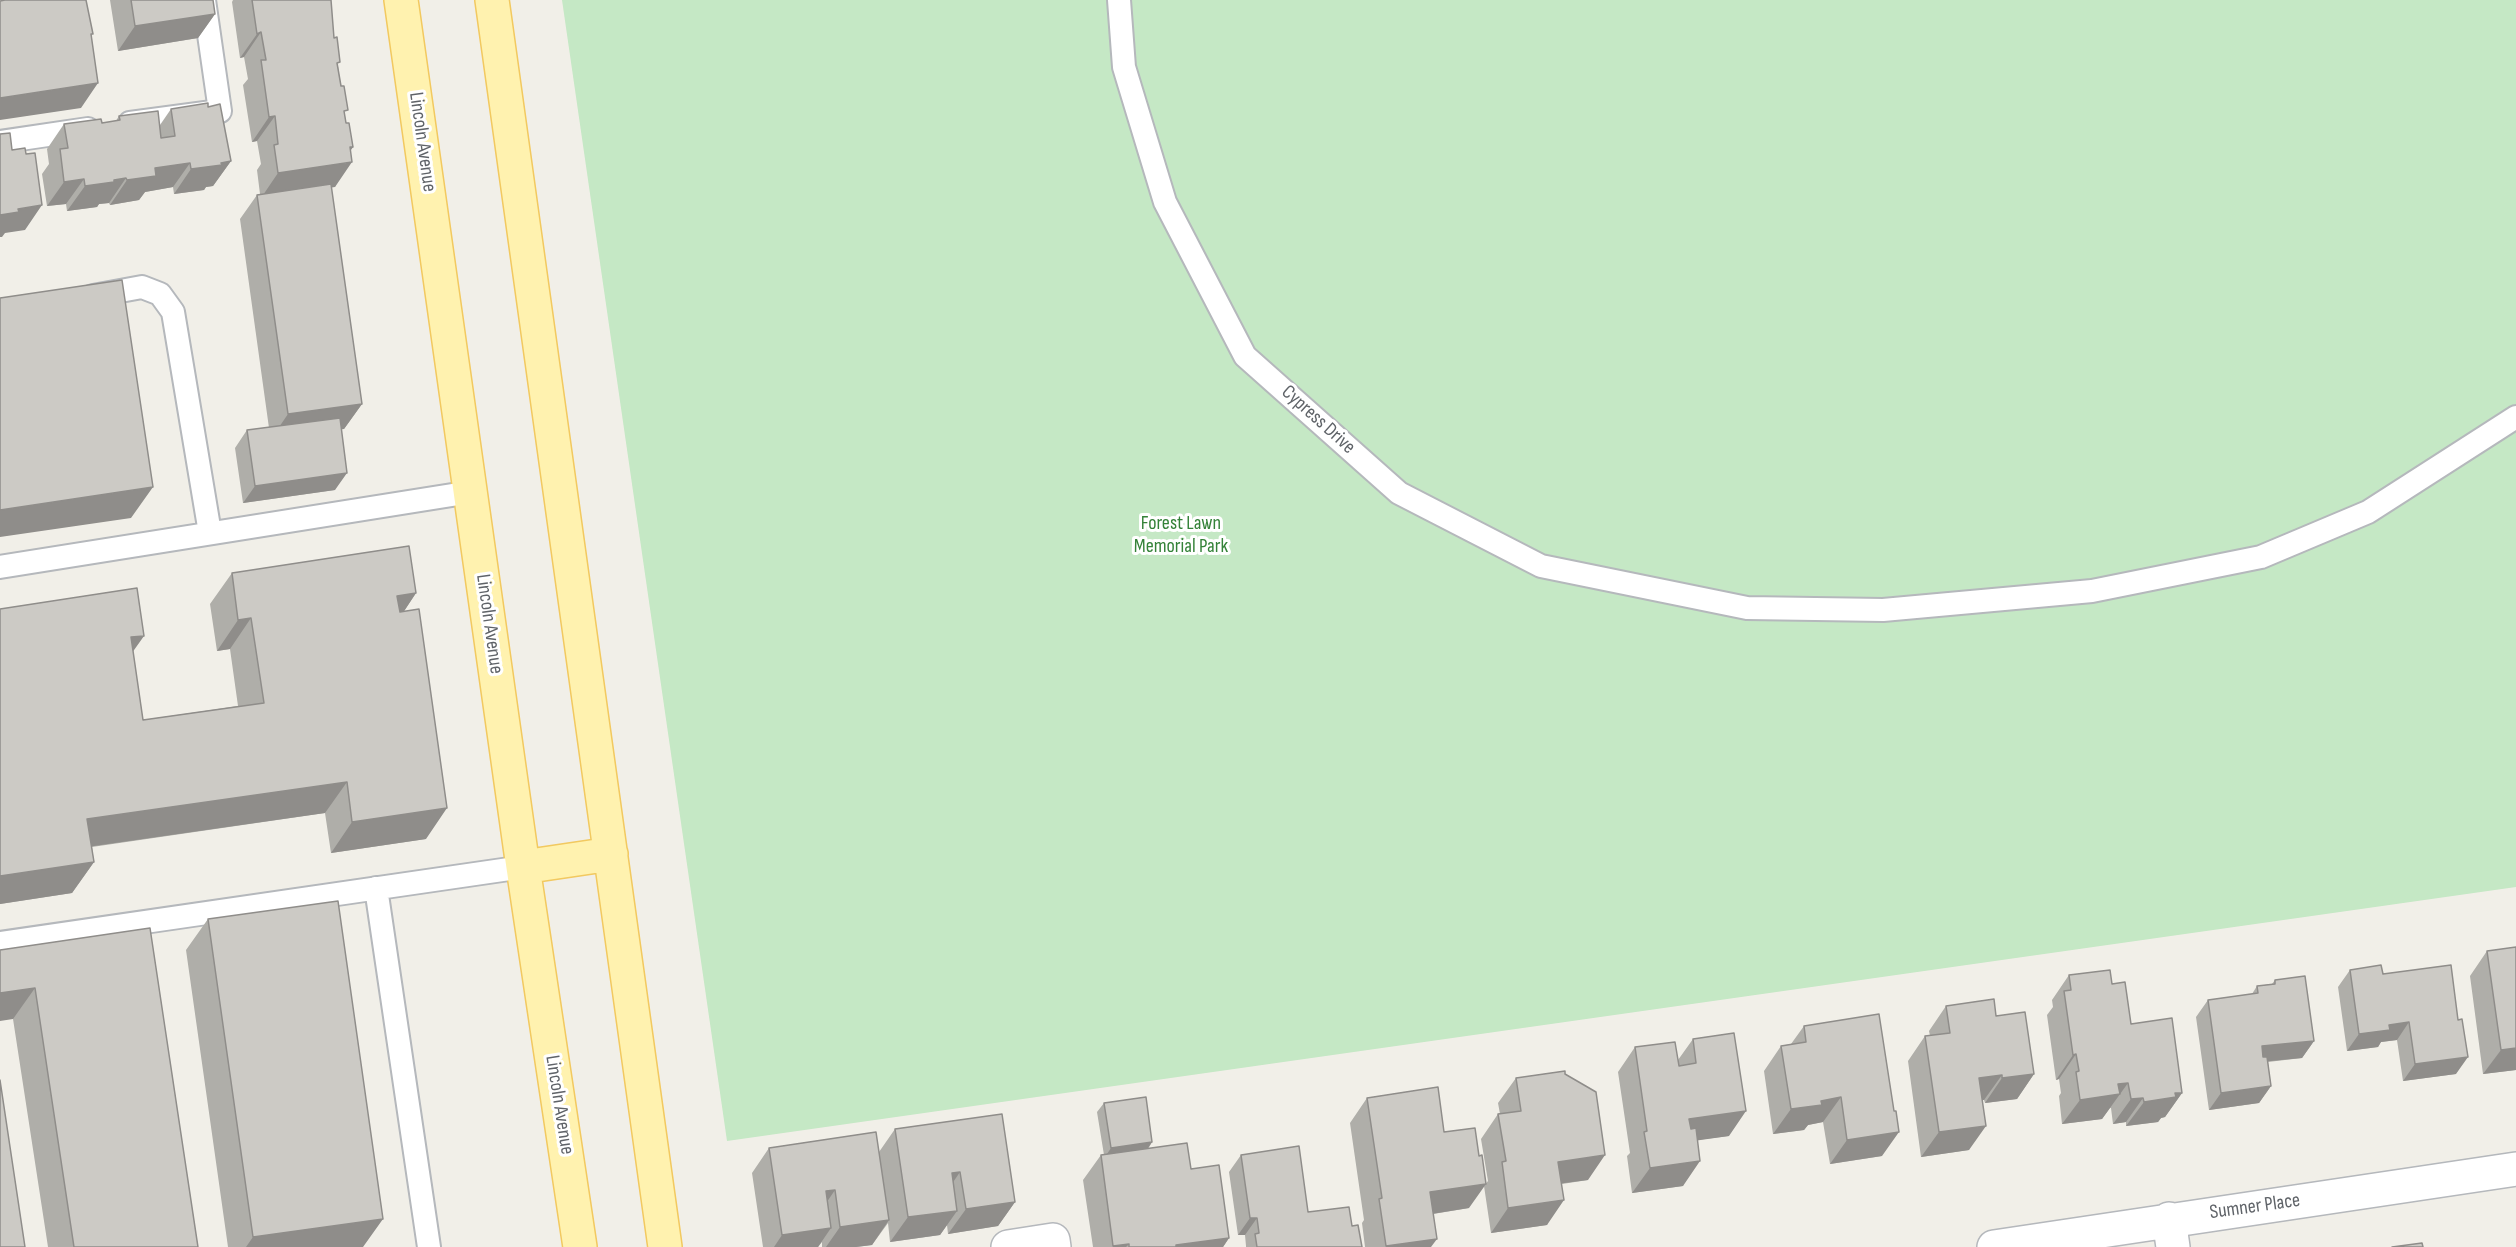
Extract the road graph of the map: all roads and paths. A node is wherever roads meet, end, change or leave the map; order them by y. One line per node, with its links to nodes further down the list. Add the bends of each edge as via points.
1 (204, 0): 5 (lane, via 220,111)
2 (401, 0): 8 (main road, Lincoln Avenue)
3 (492, 0): 11 (main road)
4 (1119, 0): 7 (lane, Cypress Drive, via 1124,67 1165,202 1245,356 1399,493 1541,566 1747,609 1883,610 2092,591 2261,556 2368,512)
5 (0, 142)
6 (71, 299): 9 (lane, via 142,287 160,294 172,312)
7 (2516, 417)
8 (471, 492): 9 (lane); 12 (main road, Lincoln Avenue)
9 (210, 533): 10 (lane)
10 (0, 567)
11 (611, 855): 12 (main road); 19 (main road)
12 (523, 867): 13 (lane); 18 (main road, Lincoln Avenue)
13 (376, 888): 14 (lane); 17 (lane)
14 (0, 943)
15 (2516, 1169): 16 (street, Sumner Place)
16 (2171, 1233): 22 (street, Sumner Place)
17 (429, 1247)
18 (580, 1247)
19 (665, 1247)
20 (1008, 1247): 21 (street, via 1053,1240)
21 (1054, 1247)
22 (1994, 1247)

